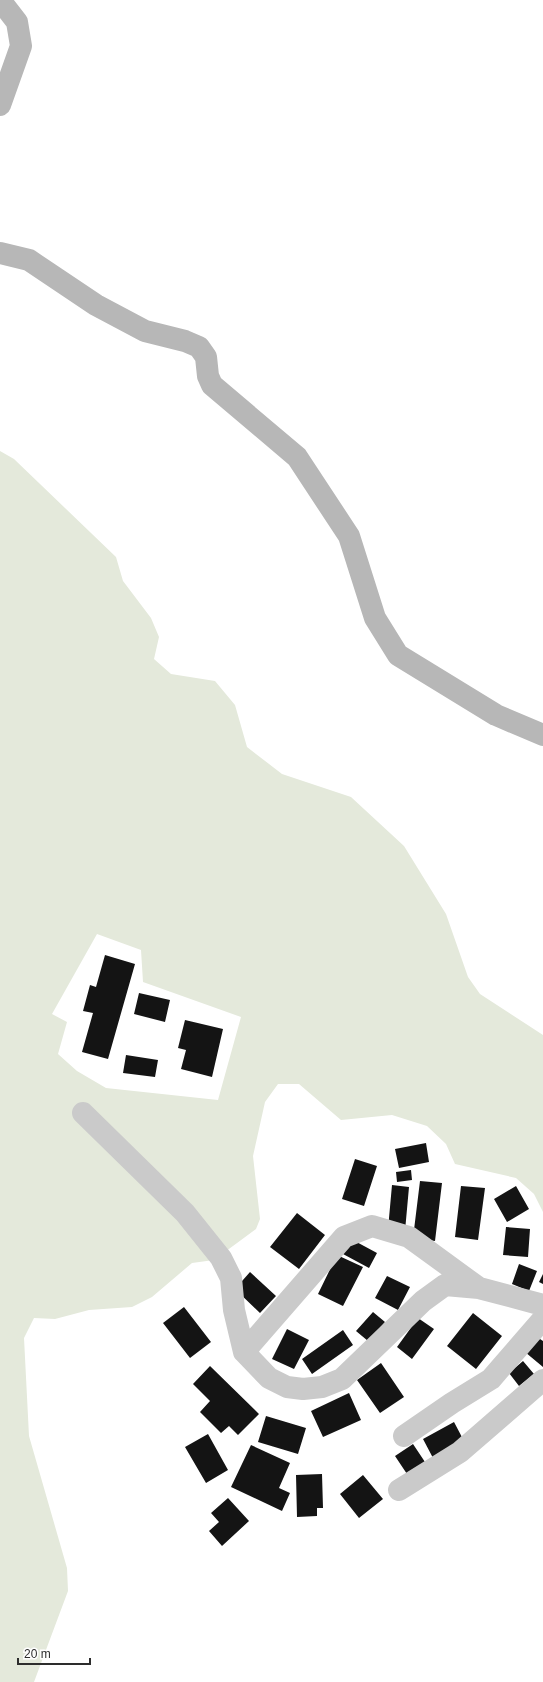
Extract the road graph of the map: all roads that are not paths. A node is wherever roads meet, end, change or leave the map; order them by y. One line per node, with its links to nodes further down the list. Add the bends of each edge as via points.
1 (0, 0): 2 (street, via 17,22 21,46)
2 (0, 105)
3 (0, 253): 4 (street, via 29,260 96,304 146,331 199,347 206,356 208,376 212,385 297,457 320,490 349,536 375,618 398,655 496,715)
4 (543, 735)
5 (83, 1113): 9 (street, via 185,1213 221,1258 231,1278 234,1310)
6 (479, 1288): 7 (street); 9 (street, via 445,1285 423,1301 342,1379 322,1387 287,1387 269,1378); 9 (street, via 409,1237 372,1226 344,1237)
7 (543, 1305)
8 (543, 1319): 11 (street, via 491,1379)
9 (244, 1352)
10 (543, 1380): 12 (street, via 460,1452)
11 (404, 1436)
12 (398, 1490)

